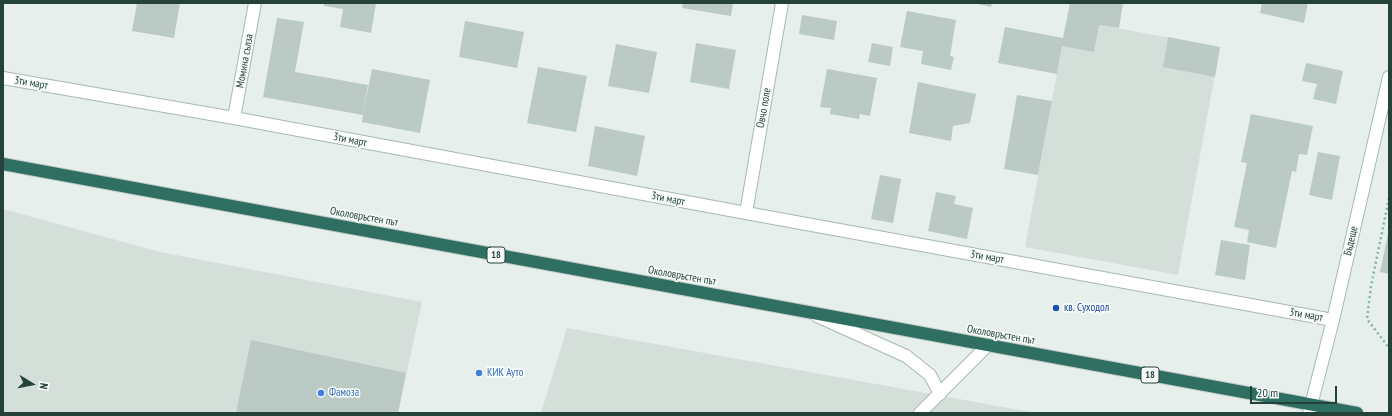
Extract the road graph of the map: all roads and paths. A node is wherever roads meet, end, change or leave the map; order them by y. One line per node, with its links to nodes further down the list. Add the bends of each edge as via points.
1 (255, 3): 5 (street, Момина сълза)
2 (782, 3): 8 (street, Овчо поле)
3 (1389, 77): 10 (street, Бъдеще)
4 (3, 78): 5 (street, 3ти март)
5 (234, 118): 8 (street, 3ти март)
6 (3, 164): 9 (highway, Околовръстен път / 18)
7 (1389, 198): 12 (path, via 1367,319)
8 (746, 213): 10 (street, 3ти март)
9 (809, 312): 11 (highway, Околовръстен път / 18); 13 (street, via 906,356 930,375)
10 (1333, 320): 14 (street, Бъдеще)
11 (988, 346): 13 (street); 14 (highway, Околовръстен път / 18)
12 (1389, 348)
13 (940, 394): 15 (street)
14 (1310, 409): 16 (highway, Околовръстен път / 18)
15 (920, 413)
16 (1357, 413)

